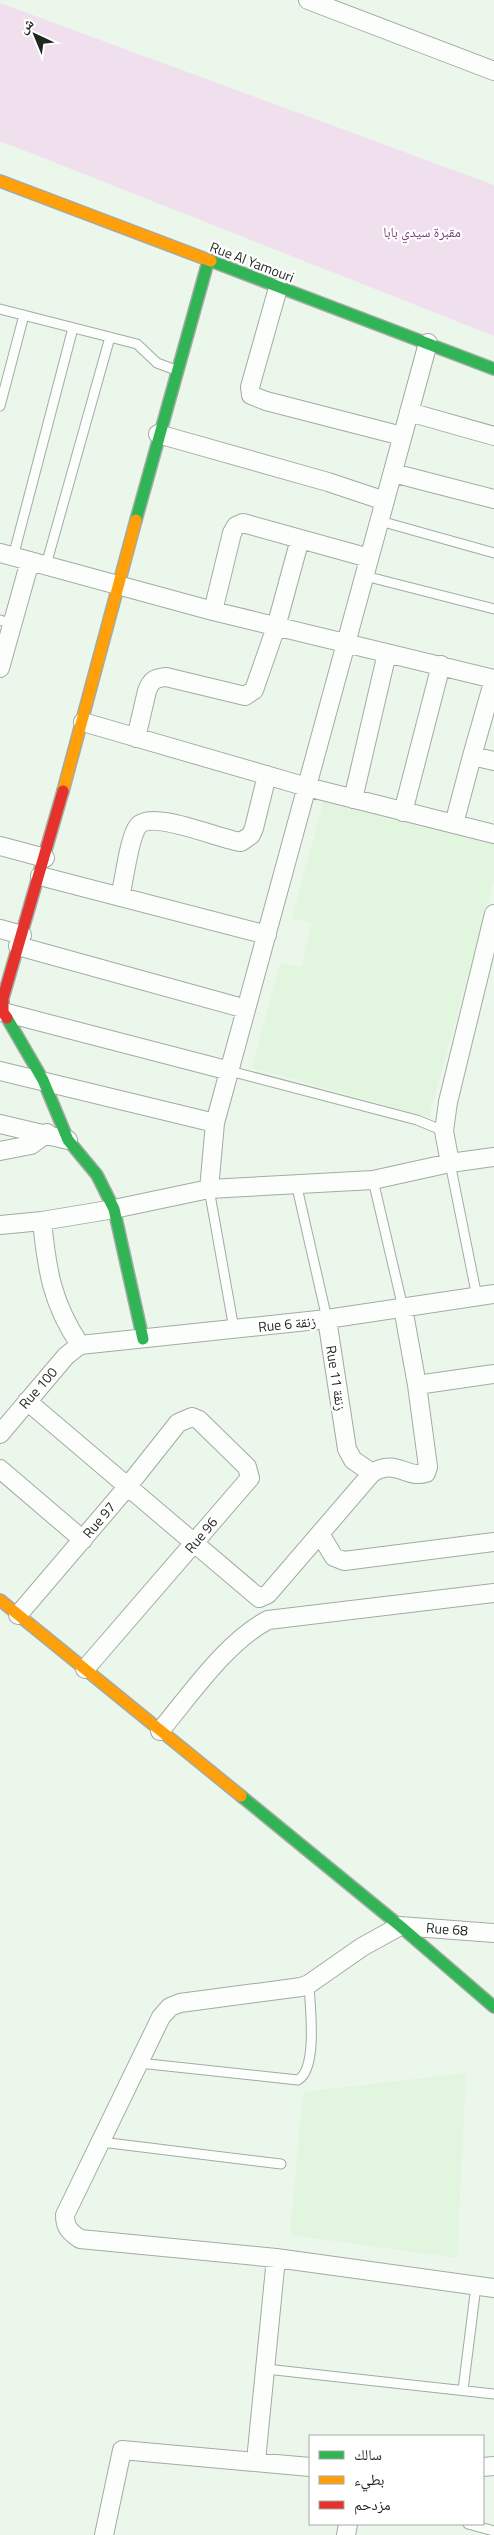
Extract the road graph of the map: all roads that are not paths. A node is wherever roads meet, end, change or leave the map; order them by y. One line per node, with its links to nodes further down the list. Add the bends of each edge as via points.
1 (308, 0): 2 (street)
2 (494, 70)
3 (0, 181): 4 (street, Rue Al Yamouri)
4 (208, 262): 5 (street, Rue Al Yamouri); 12 (street)
5 (278, 288): 10 (street, Rue Al Yamouri); 16 (street, via 250,387 251,395)
6 (0, 309): 7 (lane)
7 (24, 315): 8 (lane); 13 (lane)
8 (74, 328): 9 (lane); 25 (lane)
9 (110, 337): 12 (lane, via 136,344 157,363); 25 (lane)
10 (428, 344): 11 (street, Rue Al Yamouri); 14 (street)
11 (494, 369)
12 (176, 370): 15 (street)
13 (0, 406)
14 (409, 412): 16 (street); 17 (street)
15 (158, 434): 20 (street); 27 (street)
16 (402, 436): 18 (street)
17 (494, 436)
18 (393, 473): 19 (street); 20 (street)
19 (494, 499)
20 (385, 501): 21 (street)
21 (380, 520): 23 (lane); 24 (street)
22 (300, 539): 24 (street); 29 (street, via 243,523 236,526); 31 (street)
23 (494, 553)
24 (370, 558): 26 (street)
25 (22, 559): 27 (street); 30 (street)
26 (365, 576): 28 (lane); 32 (street)
27 (118, 584): 29 (street); 37 (street)
28 (494, 609)
29 (214, 611): 31 (street)
30 (6, 622): 35 (street)
31 (276, 627): 32 (street); 38 (street, via 260,678 250,695 158,678 147,691)
32 (347, 644): 33 (street); 42 (street)
33 (387, 653): 34 (street); 43 (street)
34 (441, 666): 36 (street); 44 (street)
35 (0, 668)
36 (494, 679): 39 (street)
37 (83, 722): 38 (street); 48 (street)
38 (136, 738): 41 (street)
39 (472, 756): 40 (street); 45 (street)
40 (494, 760)
41 (267, 775): 42 (street); 50 (street, via 254,828 251,835 241,842 175,824 142,823 134,832)
42 (307, 787): 43 (street); 53 (street)
43 (353, 799): 44 (street)
44 (403, 812): 45 (street)
45 (454, 824): 46 (street)
46 (494, 834)
47 (0, 846): 48 (street)
48 (45, 858): 49 (street)
49 (40, 876): 50 (street); 54 (street)
50 (120, 897): 53 (street)
51 (494, 914): 62 (street, via 458,1056)
52 (0, 929): 54 (street)
53 (267, 935): 55 (street)
54 (20, 940): 55 (street); 56 (street)
55 (246, 1009): 58 (street)
56 (2, 1012): 58 (street); 59 (street)
57 (0, 1071): 59 (street)
58 (230, 1071): 60 (street); 62 (lane, via 417,1120)
59 (43, 1080): 60 (street); 64 (street)
60 (215, 1123): 70 (street)
61 (0, 1124): 63 (street)
62 (444, 1131): 67 (street)
63 (47, 1133): 64 (street); 65 (street, via 31,1145)
64 (68, 1140): 71 (street, via 97,1175)
65 (0, 1151)
66 (494, 1157): 67 (street)
67 (450, 1163): 68 (street); 74 (lane)
68 (373, 1180): 69 (street); 75 (lane)
69 (296, 1183): 70 (street); 76 (lane, Rue 11 زنقة)
70 (209, 1190): 71 (street); 77 (lane)
71 (114, 1209): 72 (street); 78 (street)
72 (42, 1221): 73 (street); 79 (street, via 45,1254 58,1308)
73 (0, 1225)
74 (485, 1295): 75 (street, Rue 6 زنقة)
75 (403, 1308): 76 (street, Rue 6 زنقة); 81 (street)
76 (327, 1319): 77 (street, Rue 6 زنقة); 86 (street, Rue 11 زنقة, via 347,1449 353,1460)
77 (234, 1330): 78 (street, Rue 6 زنقة)
78 (143, 1339): 79 (street, Rue 6 زنقة)
79 (80, 1345): 82 (street, Rue 100, via 66,1356)
80 (494, 1374): 81 (street)
81 (417, 1385): 86 (street, via 428,1467 426,1473 420,1475 396,1467 382,1467)
82 (27, 1401): 84 (street, Rue 100); 87 (street)
83 (178, 1423): 87 (street, Rue 97); 90 (street, Rue 96, via 192,1417 199,1420 250,1472 250,1478)
84 (0, 1434)
85 (0, 1469): 89 (street)
86 (372, 1473): 88 (street)
87 (128, 1486): 89 (street, Rue 97); 90 (street)
88 (320, 1534): 90 (street, via 268,1594 259,1598); 91 (street, via 334,1557 344,1561)
89 (83, 1540): 94 (street, Rue 97)
90 (195, 1542): 95 (street, Rue 96)
91 (494, 1542)
92 (494, 1593): 96 (street, via 268,1620 234,1645)
93 (0, 1600): 94 (street)
94 (18, 1615): 95 (street)
95 (85, 1669): 96 (street)
96 (160, 1730): 97 (street)
97 (400, 1926): 98 (street, Rue 68); 99 (street); 100 (street)
98 (494, 1933)
99 (309, 1984): 101 (street, via 290,1990 180,2003 170,2007 161,2016); 101 (lane, via 310,2061 304,2076 298,2080)
100 (494, 2007)
101 (139, 2063): 102 (street)
102 (102, 2142): 103 (lane); 104 (street, via 65,2214 65,2224 80,2239)
103 (281, 2164)
104 (276, 2258): 105 (street); 107 (street)
105 (476, 2286): 106 (street); 108 (lane)
106 (494, 2288)
107 (266, 2369): 108 (lane); 110 (street)
108 (463, 2390): 109 (lane)
109 (494, 2394)
110 (256, 2461): 111 (street); 114 (street, via 122,2450)
111 (309, 2467)
112 (472, 2525): 113 (lane)
113 (494, 2531)
114 (104, 2535)

